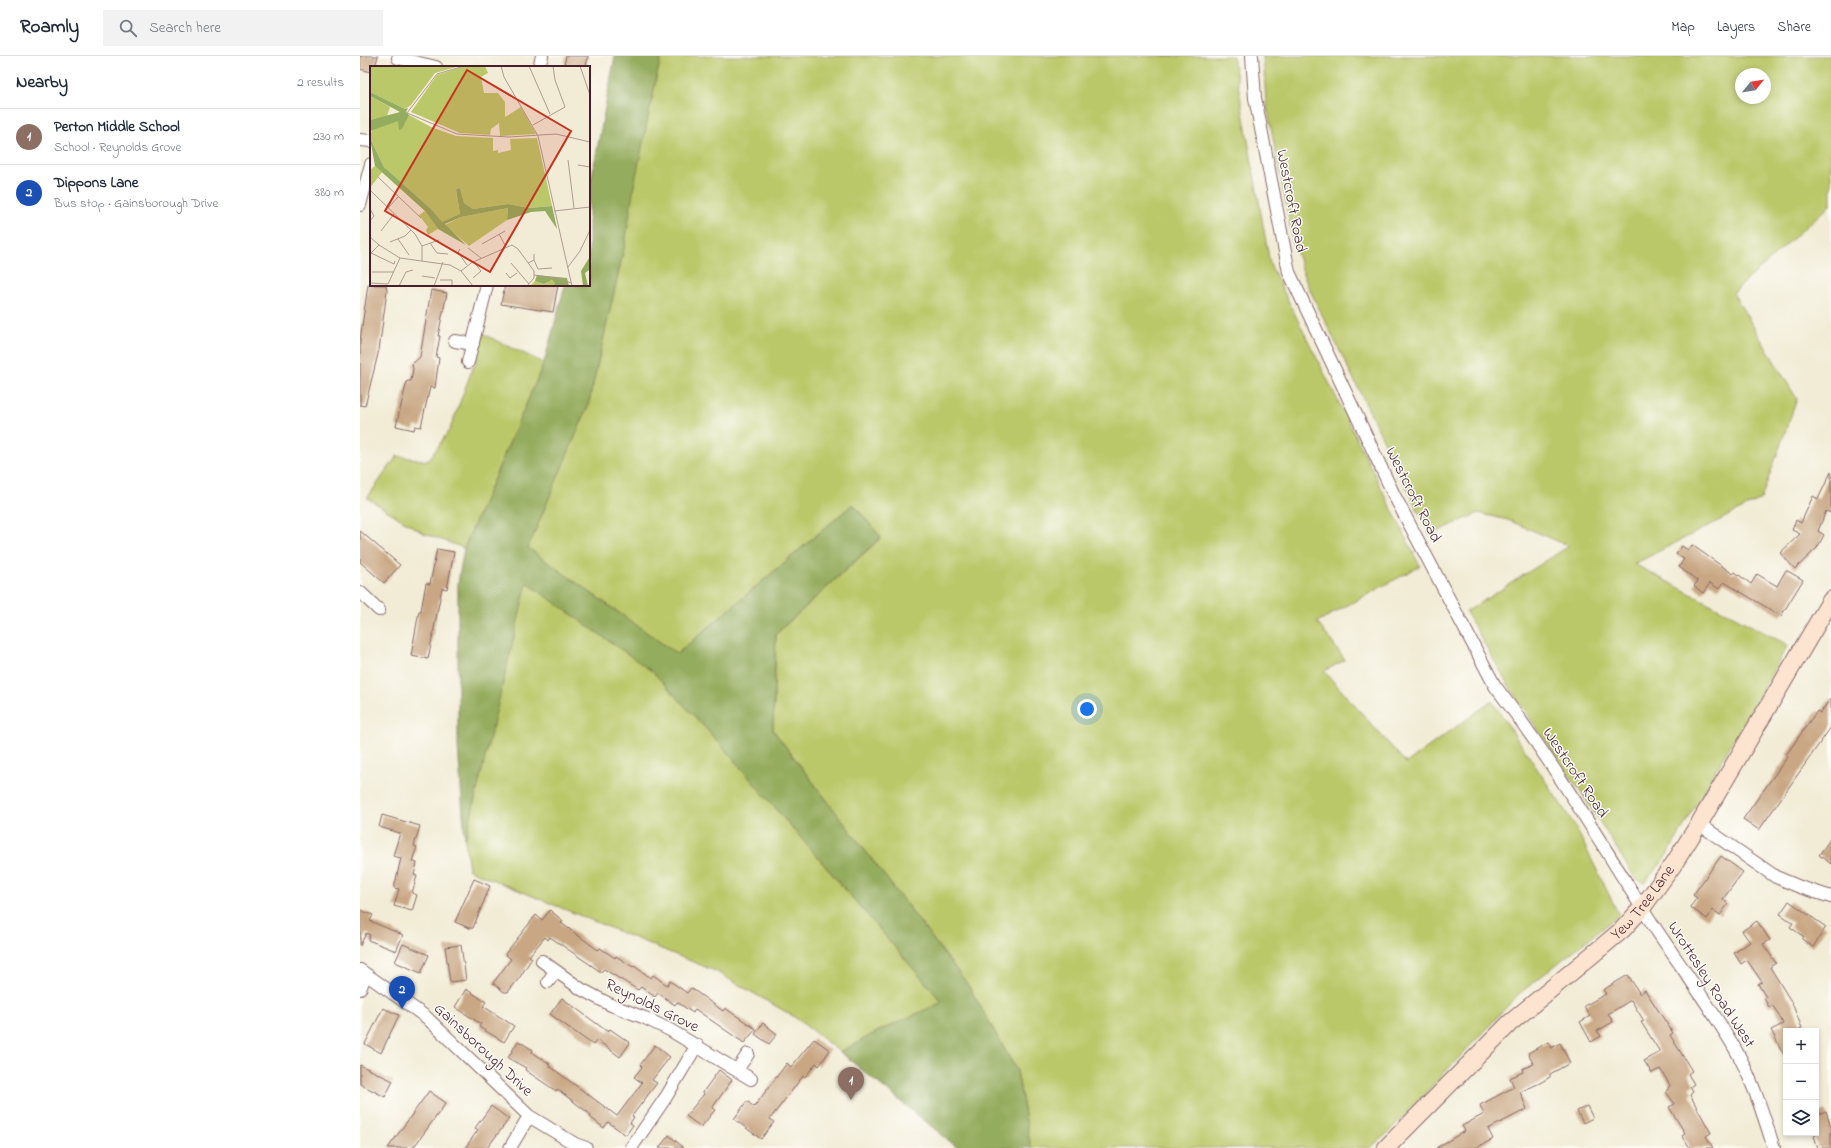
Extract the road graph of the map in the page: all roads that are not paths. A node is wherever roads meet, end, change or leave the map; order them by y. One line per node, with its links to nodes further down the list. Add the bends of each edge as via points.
1 (542, 56): 5 (street)
2 (1252, 56): 19 (street, Westcroft Road, via 1255,98 1289,272 1394,495 1495,686 1583,814)
3 (397, 60): 4 (street)
4 (430, 66)
5 (539, 66)
6 (360, 140): 7 (street)
7 (370, 141)
8 (370, 168): 9 (street)
9 (360, 205)
10 (487, 286): 12 (street)
11 (455, 341): 12 (street)
12 (473, 344): 13 (street)
13 (468, 362)
14 (360, 592): 16 (street)
15 (1831, 600): 17 (street, Yew Tree Lane)
16 (379, 610)
17 (1699, 824): 18 (street, via 1776,877); 19 (street, Yew Tree Lane)
18 (1831, 898)
19 (1642, 908): 33 (street, Yew Tree Lane, via 1622,930 1510,1023); 34 (street, Wrottesley Road West, via 1735,1048)
20 (542, 961): 21 (street, Reynolds Grove)
21 (555, 971): 23 (street); 25 (street, Reynolds Grove, via 611,1005 645,1018)
22 (363, 972): 24 (street); 29 (street, Gainsborough Drive, via 426,1017)
23 (548, 982)
24 (360, 989)
25 (697, 1045): 27 (street, Reynolds Grove); 32 (street)
26 (748, 1054): 27 (street)
27 (737, 1070): 28 (street, Reynolds Grove)
28 (751, 1079)
29 (530, 1116): 30 (street); 31 (street, Gainsborough Drive)
30 (510, 1148)
31 (586, 1148)
32 (632, 1148)
33 (1386, 1148)
34 (1774, 1148)

